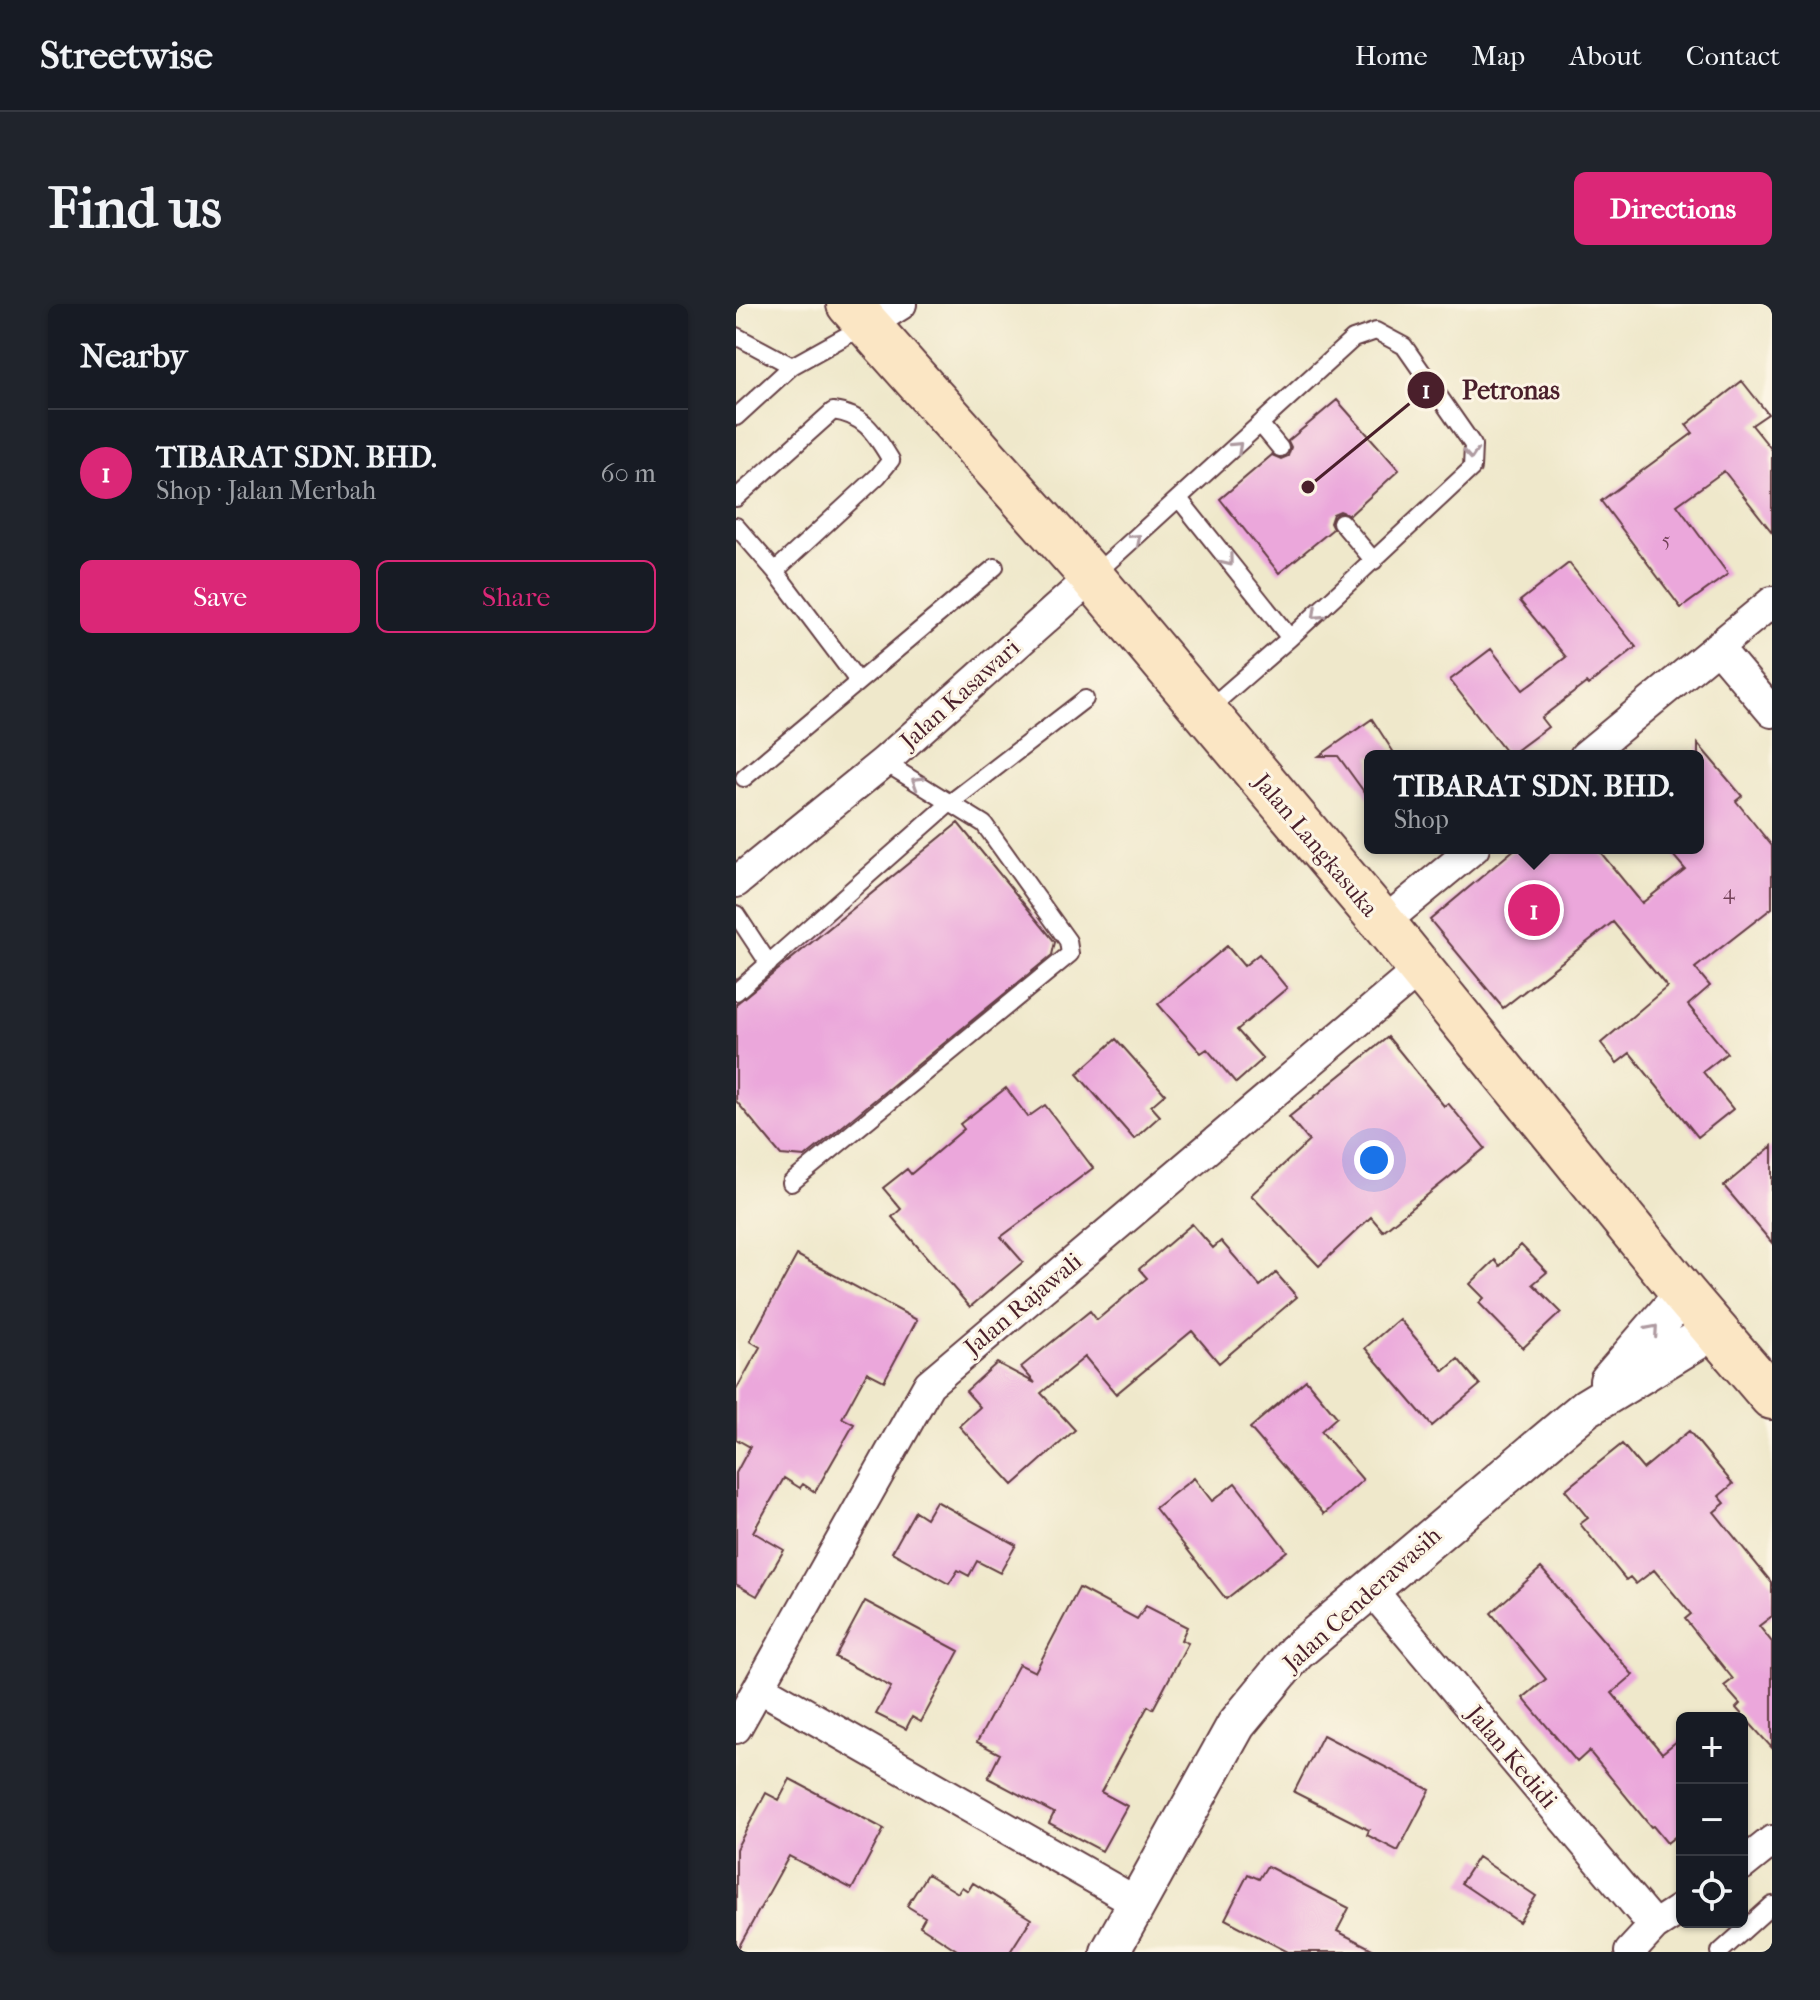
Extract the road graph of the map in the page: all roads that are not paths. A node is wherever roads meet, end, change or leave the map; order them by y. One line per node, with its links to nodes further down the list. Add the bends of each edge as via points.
1 (873, 311): 3 (lane); 14 (main road, Jalan Langkasuka)
2 (736, 336): 3 (lane)
3 (792, 366): 4 (lane)
4 (736, 417)
5 (1261, 425): 6 (lane); 8 (lane, Jalan Kasawari, one-way to 5); 11 (lane, Jalan Kasawari, one-way to 11, via 1353,339 1376,331 1404,346 1473,445 1472,468)
6 (1280, 448)
7 (736, 498): 13 (lane, via 833,411 851,413 873,431 891,460)
8 (1180, 500): 14 (lane, Jalan Kasawari, one-way to 8); 16 (lane, one-way to 16)
9 (1341, 522): 11 (lane)
10 (736, 526): 13 (lane)
11 (1374, 561): 16 (lane, Jalan Kasawari, one-way to 16)
12 (995, 567): 18 (lane)
13 (775, 571): 18 (lane)
14 (1092, 577): 20 (main road, Jalan Langkasuka); 23 (street, Jalan Kasawari)
15 (1772, 602): 17 (street)
16 (1290, 638): 20 (lane, Jalan Kasawari)
17 (1717, 647): 21 (street); 22 (street)
18 (858, 681): 24 (lane)
19 (1085, 699): 25 (lane)
20 (1205, 712): 29 (main road, Jalan Langkasuka)
21 (1772, 712)
22 (1592, 750)
23 (884, 762): 25 (lane, one-way to 23); 27 (street, Jalan Kasawari)
24 (744, 778)
25 (950, 803): 30 (lane); 33 (lane, via 984,824 1068,941 1070,954)
26 (1467, 854): 29 (street)
27 (736, 882)
28 (736, 914): 30 (lane)
29 (1383, 923): 31 (main road, Jalan Langkasuka)
30 (769, 964): 32 (lane)
31 (1419, 970): 34 (main road, Jalan Langkasuka); 39 (street, Jalan Rajawali, via 929,1384)
32 (736, 992)
33 (791, 1183)
34 (1684, 1294): 35 (main road, Jalan Langkasuka); 37 (street, Jalan Cenderawasih, one-way to 34)
35 (1714, 1330): 36 (main road, Jalan Langkasuka); 37 (street, Jalan Cenderawasih)
36 (1772, 1397)
37 (1586, 1408): 38 (street, Jalan Cenderawasih)
38 (1370, 1588): 43 (street, Jalan Cenderawasih, via 1296,1652 1236,1725); 46 (street, Jalan Kedidi)
39 (759, 1687): 40 (street, Jalan Rajawali); 43 (street)
40 (736, 1728)
41 (1772, 1841): 42 (street)
42 (1748, 1860)
43 (1138, 1903): 47 (street, Jalan Cenderawasih)
44 (1772, 1905): 49 (lane)
45 (1676, 1912): 46 (street)
46 (1654, 1926): 48 (street)
47 (1110, 1952)
48 (1630, 1952)
49 (1720, 1952)

